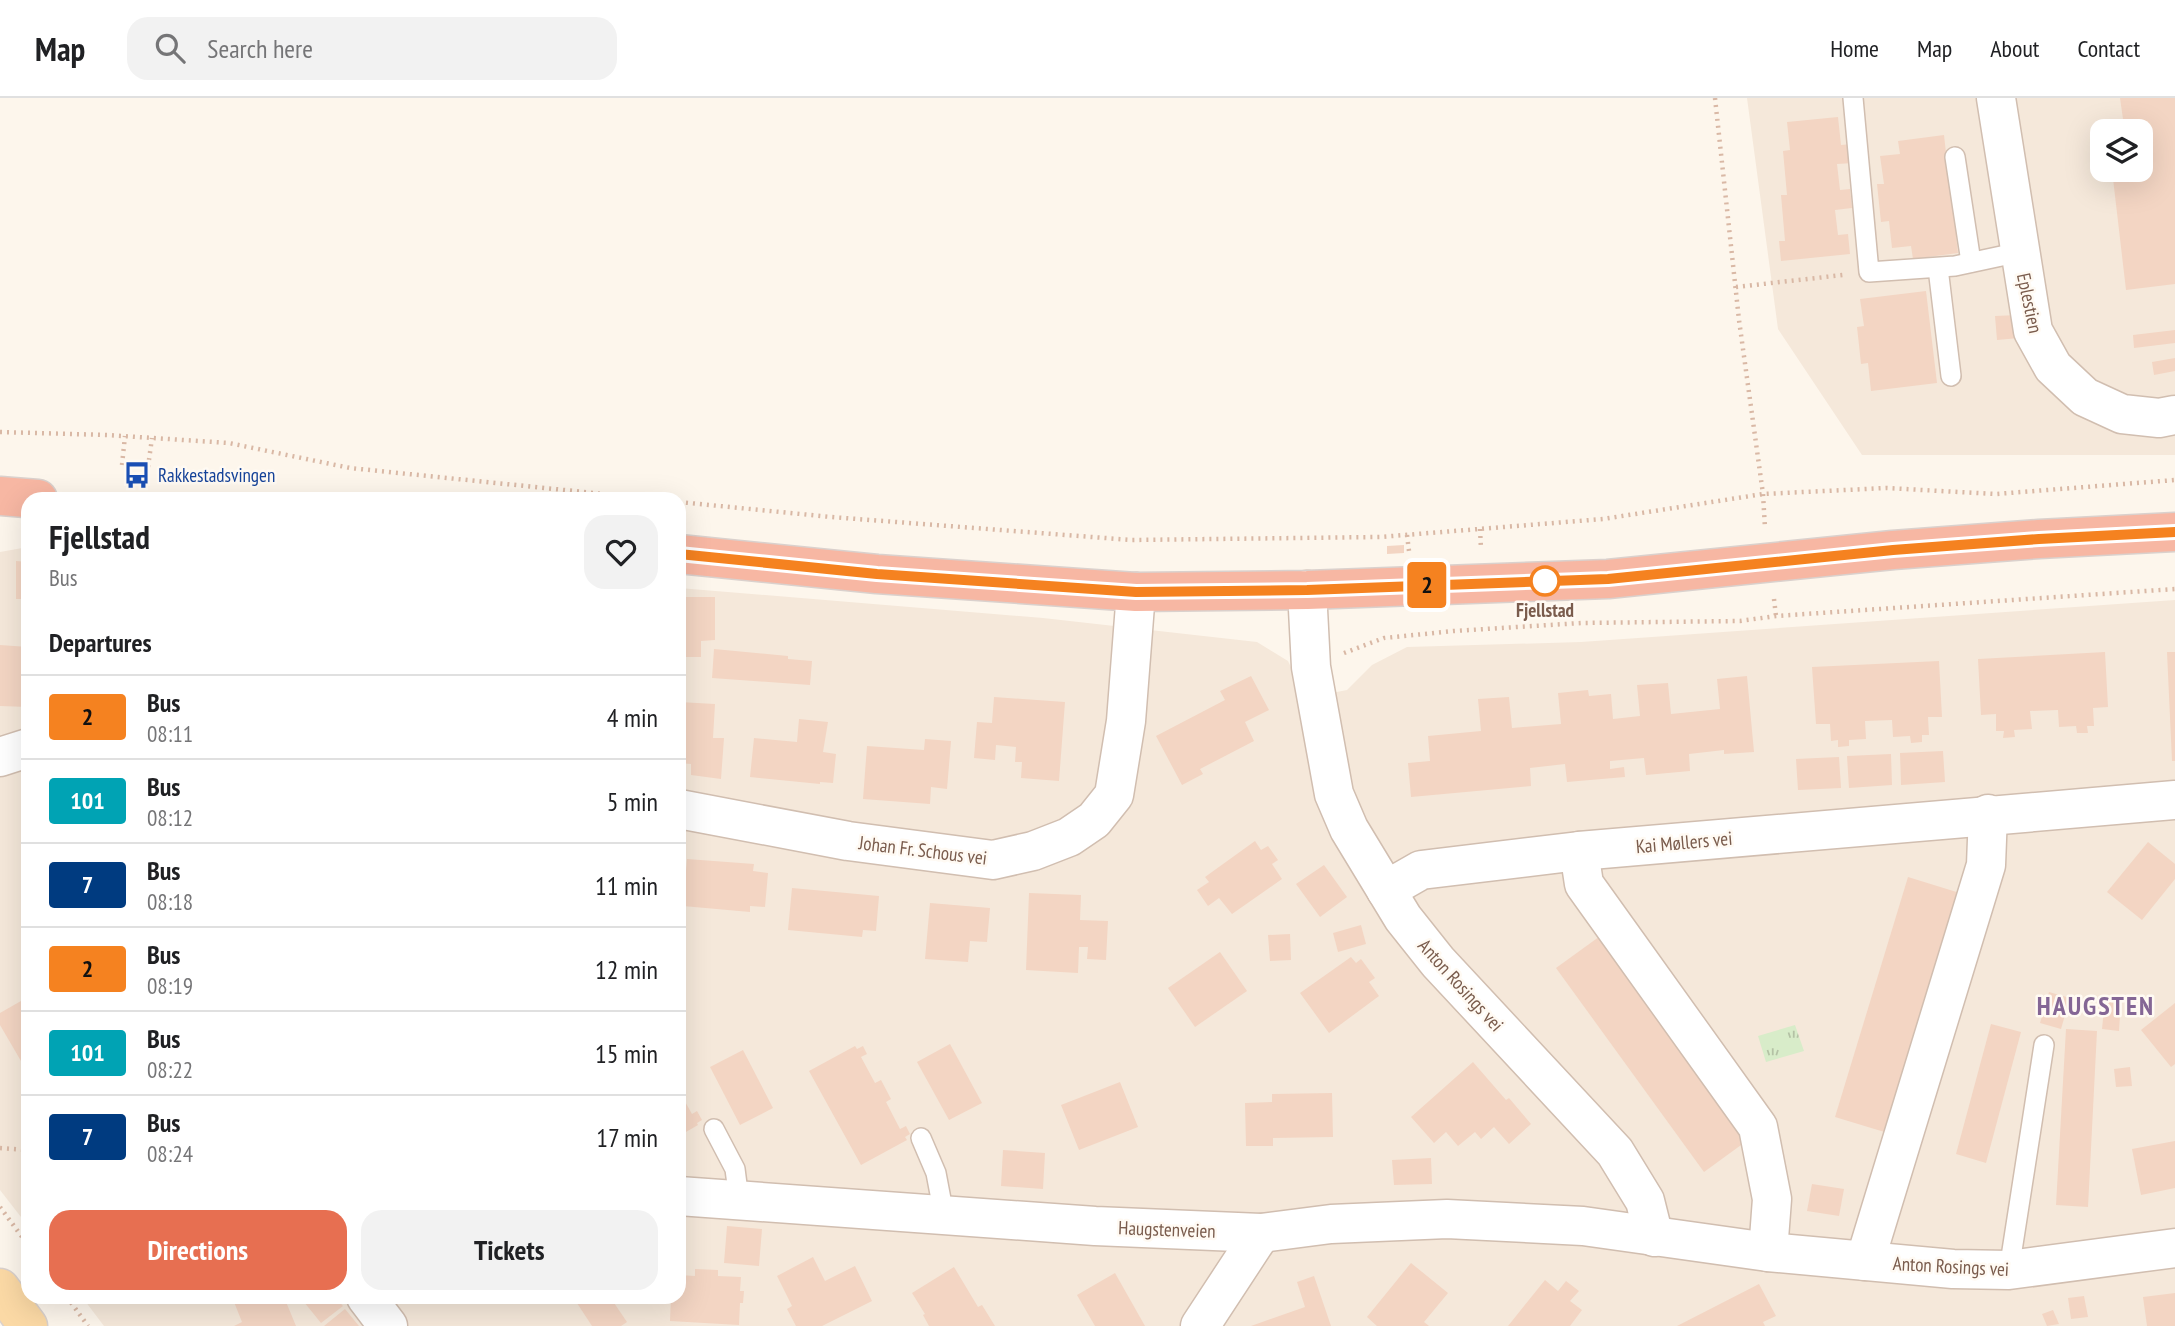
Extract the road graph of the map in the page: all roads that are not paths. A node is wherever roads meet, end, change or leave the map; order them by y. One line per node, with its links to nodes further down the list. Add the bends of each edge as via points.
1 (1853, 98): 6 (lane, via 1869,272)
2 (1996, 98): 4 (street, Eplestien)
3 (1955, 157): 5 (lane)
4 (2020, 252): 5 (lane); 8 (street, Eplestien, via 2032,331 2053,367 2085,397 2122,414)
5 (1971, 262): 6 (lane)
6 (1938, 268): 7 (lane)
7 (1951, 376)
8 (2175, 415)
9 (0, 496): 10 (highway)
10 (21, 498)
11 (2175, 532): 13 (highway, via 1893,550 1608,579)
12 (686, 555): 14 (highway)
13 (1307, 590): 14 (highway); 21 (street, Anton Rosings vei, via 1311,667 1334,794)
14 (1136, 592): 18 (street, Johan Fr. Schous vei, via 1126,721 1114,795 1094,820 1069,837 993,860 848,841)
15 (21, 750): 16 (street)
16 (0, 757)
17 (2175, 800): 19 (street, Kai Møllers vei)
18 (686, 810)
19 (1988, 814): 20 (street, Kai Møllers vei); 32 (street, via 1986,866)
20 (1579, 851): 21 (street, Kai Møllers vei, via 1421,870); 31 (street, via 1584,884 1758,1127 1772,1199)
21 (1386, 890): 29 (street, Anton Rosings vei, via 1438,962 1615,1152 1646,1201)
22 (2044, 1045): 33 (lane)
23 (714, 1129): 26 (lane, via 735,1169)
24 (921, 1138): 27 (lane, via 936,1173)
25 (686, 1196): 26 (street, Haugstenveien)
26 (739, 1200): 27 (street, Haugstenveien)
27 (944, 1215): 28 (street, Haugstenveien)
28 (1261, 1233): 29 (street, Haugstenveien, via 1331,1224 1447,1219 1583,1226); 38 (street)
29 (1654, 1237): 31 (street, Anton Rosings vei)
30 (2175, 1248): 33 (street, Anton Rosings vei)
31 (1768, 1252): 32 (street, Anton Rosings vei)
32 (1865, 1261): 33 (street, Anton Rosings vei)
33 (2009, 1270)
34 (0, 1288): 36 (main road)
35 (371, 1304): 37 (street)
36 (28, 1326)
37 (388, 1326)
38 (1200, 1326)

